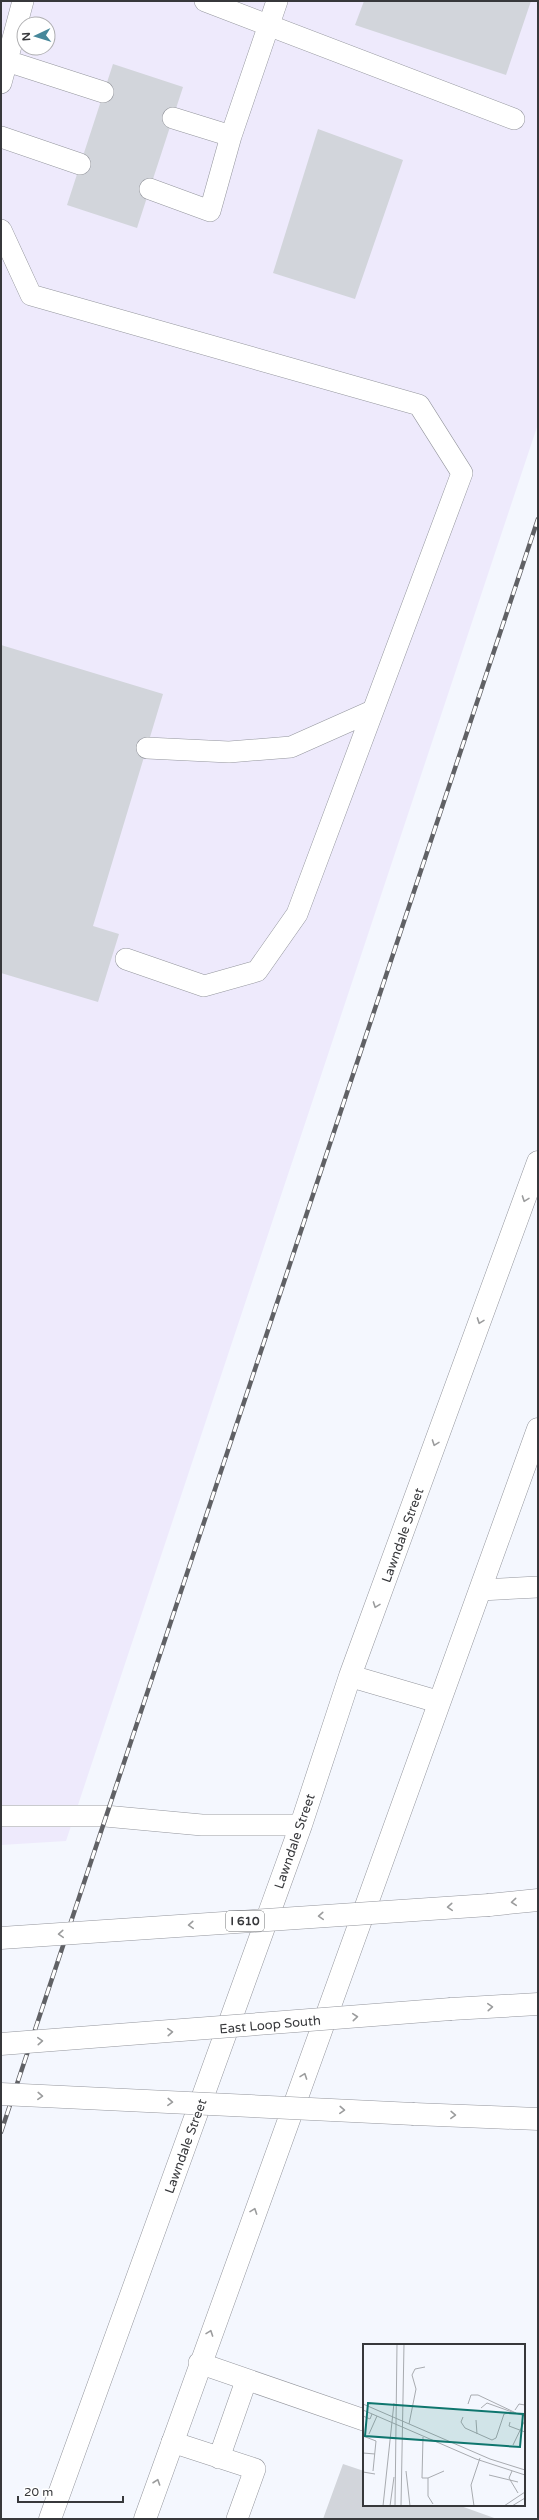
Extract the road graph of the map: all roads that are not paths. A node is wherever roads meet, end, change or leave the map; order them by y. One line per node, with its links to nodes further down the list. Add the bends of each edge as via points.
1 (23, 1): 5 (lane)
2 (205, 1): 4 (lane)
3 (278, 1): 4 (lane)
4 (269, 25): 9 (lane); 10 (lane)
5 (7, 61): 6 (lane); 7 (lane)
6 (1, 83)
7 (103, 92)
8 (173, 118): 10 (lane)
9 (514, 119)
10 (231, 136): 13 (lane, via 210,211)
11 (1, 137): 12 (lane)
12 (80, 164)
13 (150, 189)
14 (1, 230): 15 (lane, via 31,295 419,405 462,472)
15 (372, 711): 16 (lane, via 291,747 229,752); 17 (lane, via 297,914 257,972 204,986)
16 (147, 748)
17 (126, 959)
18 (538, 1162): 22 (main road, Lawndale Street, one-way to 22)
19 (538, 1430): 21 (main road)
20 (538, 1587): 21 (lane)
21 (480, 1590): 23 (main road)
22 (350, 1676): 23 (main road); 25 (main road, Lawndale Street)
23 (439, 1702): 32 (main road, one-way to 23)
24 (1, 1816): 25 (lane, via 105,1816 202,1825)
25 (301, 1825): 37 (main road, Lawndale Street)
26 (538, 1900): 27 (main road, I 610, one-way to 27, bridge)
27 (1, 1938)
28 (538, 2004): 29 (main road, East Loop South, one-way to 28, bridge)
29 (1, 2044)
30 (1, 2094): 31 (main road, one-way to 31, bridge)
31 (538, 2119)
32 (199, 2363): 33 (lane); 35 (main road)
33 (246, 2381): 34 (lane); 36 (lane)
34 (363, 2420)
35 (172, 2442): 36 (lane); 38 (main road, one-way to 35)
36 (219, 2458): 39 (lane, via 255,2469)
37 (50, 2519)
38 (145, 2519)
39 (237, 2519)

